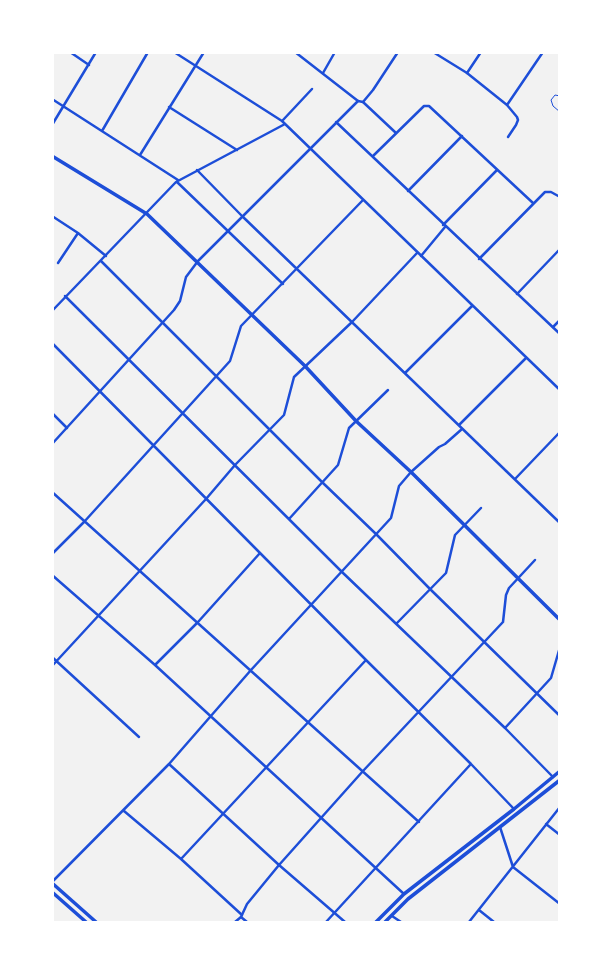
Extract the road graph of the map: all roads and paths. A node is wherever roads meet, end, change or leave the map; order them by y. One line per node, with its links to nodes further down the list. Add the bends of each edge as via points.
1 (70, 52): 12 (street)
2 (96, 52): 12 (street)
3 (148, 52): 27 (street)
4 (174, 52): 13 (street)
5 (204, 52): 13 (street)
6 (295, 52): 14 (street)
7 (335, 52): 14 (street)
8 (398, 52): 19 (street, via 369,97)
9 (433, 52): 15 (street)
10 (481, 52): 15 (street)
11 (543, 52): 20 (street)
12 (89, 65): 21 (street)
13 (196, 66): 22 (street); 25 (street)
14 (323, 73): 19 (street)
15 (467, 73): 20 (street)
16 (312, 89): 25 (street)
17 (559, 96): 23 (lane, via 551,100)
18 (52, 99): 21 (street)
19 (360, 102): 24 (street); 28 (street)
20 (507, 105): 30 (street, via 518,120)
21 (63, 106): 26 (street); 27 (street)
22 (170, 107): 32 (street); 33 (street)
23 (559, 112)
24 (336, 122): 31 (street); 35 (street)
25 (283, 123): 31 (street); 32 (street)
26 (52, 125)
27 (102, 131): 33 (street)
28 (396, 133): 29 (street, via 427,105); 35 (street)
29 (463, 136): 36 (street); 39 (street)
30 (508, 137)
31 (311, 148): 42 (street); 46 (street)
32 (237, 149): 37 (street)
33 (140, 155): 38 (street)
34 (52, 156): 44 (main road)
35 (373, 156): 39 (street)
36 (498, 169): 43 (street); 47 (street)
37 (197, 170): 38 (street); 46 (street)
38 (177, 181): 44 (street); 48 (street)
39 (408, 191): 47 (street)
40 (559, 191): 41 (street)
41 (558, 198): 43 (street, via 548,191)
42 (363, 200): 51 (street); 57 (street)
43 (533, 203): 53 (street)
44 (147, 214): 52 (street); 55 (main road)
45 (52, 216): 49 (street)
46 (242, 216): 48 (street); 57 (street)
47 (444, 226): 51 (street); 53 (street)
48 (228, 230): 55 (street); 58 (street)
49 (78, 233): 52 (street); 56 (street)
50 (559, 249): 59 (street)
51 (419, 254): 62 (street); 66 (street)
52 (106, 256): 54 (street)
53 (479, 259): 59 (street)
54 (101, 261): 60 (street); 67 (street)
55 (198, 261): 64 (main road); 67 (street)
56 (58, 263)
57 (297, 269): 58 (street); 66 (street)
58 (283, 284): 64 (street)
59 (517, 294): 68 (street)
60 (65, 296): 61 (street); 72 (street)
61 (54, 306): 63 (street)
62 (473, 306): 71 (street); 74 (street)
63 (52, 311)
64 (251, 315): 73 (main road); 75 (street, via 241,326 230,361)
65 (559, 320): 68 (street)
66 (352, 322): 73 (street); 74 (street)
67 (163, 323): 72 (street); 75 (street)
68 (553, 327): 69 (street)
69 (559, 334)
70 (52, 343): 78 (street)
71 (527, 358): 77 (street); 82 (street)
72 (129, 360): 78 (street); 80 (street)
73 (305, 366): 81 (main road); 84 (street, via 295,377 284,415)
74 (405, 373): 82 (street)
75 (216, 376): 80 (street); 84 (street)
76 (388, 390): 81 (street)
77 (559, 390)
78 (100, 391): 83 (street); 87 (street)
79 (52, 413): 83 (street)
80 (183, 413): 87 (street); 88 (street)
81 (356, 421): 89 (main road); 91 (street, via 349,428 338,466)
82 (461, 427): 89 (street); 90 (street)
83 (67, 428): 86 (street)
84 (270, 429): 88 (street); 91 (street)
85 (559, 432): 90 (street)
86 (52, 443)
87 (153, 446): 93 (street); 96 (street)
88 (236, 465): 93 (street); 95 (street)
89 (411, 472): 98 (main road); 99 (street, via 399,486 391,519)
90 (514, 479): 97 (street)
91 (323, 483): 95 (street); 99 (street)
92 (52, 492): 96 (street)
93 (206, 499): 100 (street); 103 (street)
94 (481, 508): 98 (street)
95 (289, 519): 104 (street)
96 (84, 522): 101 (street); 103 (street)
97 (559, 523)
98 (464, 525): 106 (main road); 107 (street, via 452,541 446,573)
99 (376, 534): 104 (street); 107 (street)
100 (260, 553): 108 (street); 111 (street)
101 (52, 554)
102 (535, 560): 106 (street)
103 (141, 570): 109 (street); 111 (street)
104 (342, 572): 108 (street); 112 (street)
105 (52, 575): 109 (street)
106 (518, 579): 110 (main road); 113 (street, via 506,595 503,622)
107 (430, 589): 112 (street); 113 (street)
108 (312, 605): 116 (street); 120 (street)
109 (98, 616): 117 (street); 118 (street)
110 (559, 620)
111 (198, 622): 118 (street); 120 (street)
112 (397, 624): 121 (street)
113 (485, 642): 121 (street); 122 (street)
114 (559, 647): 122 (street, via 554,672)
115 (52, 657): 117 (street)
116 (366, 660): 123 (street); 126 (street)
117 (57, 661): 119 (street); 128 (street)
118 (155, 665): 125 (street)
119 (52, 666)
120 (251, 670): 125 (street); 126 (street)
121 (450, 676): 123 (street); 127 (street)
122 (537, 693): 124 (street); 127 (street)
123 (419, 712): 130 (street); 132 (street)
124 (559, 716)
125 (210, 717): 129 (street); 131 (street)
126 (308, 722): 131 (street); 132 (street)
127 (505, 728): 134 (street)
128 (139, 737)
129 (169, 764): 138 (street); 139 (street)
130 (471, 764): 137 (street); 141 (street)
131 (267, 767): 139 (street); 140 (street)
132 (363, 771): 140 (street); 141 (street)
133 (559, 771): 134 (main road)
134 (553, 777): 137 (main road)
135 (559, 780): 143 (main road)
136 (559, 807): 142 (street)
137 (514, 809): 151 (main road)
138 (123, 810): 145 (street); 149 (street)
139 (223, 813): 145 (street); 146 (street)
140 (322, 818): 146 (street); 148 (street)
141 (419, 822): 148 (street)
142 (546, 824): 144 (street); 147 (street)
143 (500, 827): 147 (street); 157 (main road)
144 (559, 835)
145 (181, 859): 154 (street)
146 (279, 865): 152 (street); 156 (street)
147 (513, 867): 153 (street); 155 (street)
148 (377, 868): 151 (street); 156 (street)
149 (52, 883): 160 (main road)
150 (52, 892): 159 (main road)
151 (404, 894): 165 (main road)
152 (247, 904): 154 (street); 158 (street)
153 (559, 904)
154 (237, 910): 158 (street)
155 (479, 911): 168 (street); 169 (street)
156 (334, 914): 163 (street); 164 (street)
157 (391, 915): 166 (main road); 167 (street)
158 (241, 916): 161 (street); 162 (street)
159 (86, 922)
160 (96, 922)
161 (235, 922)
162 (247, 922)
163 (326, 922)
164 (345, 922)
165 (376, 922)
166 (385, 922)
167 (401, 922)
168 (470, 922)
169 (494, 922)

